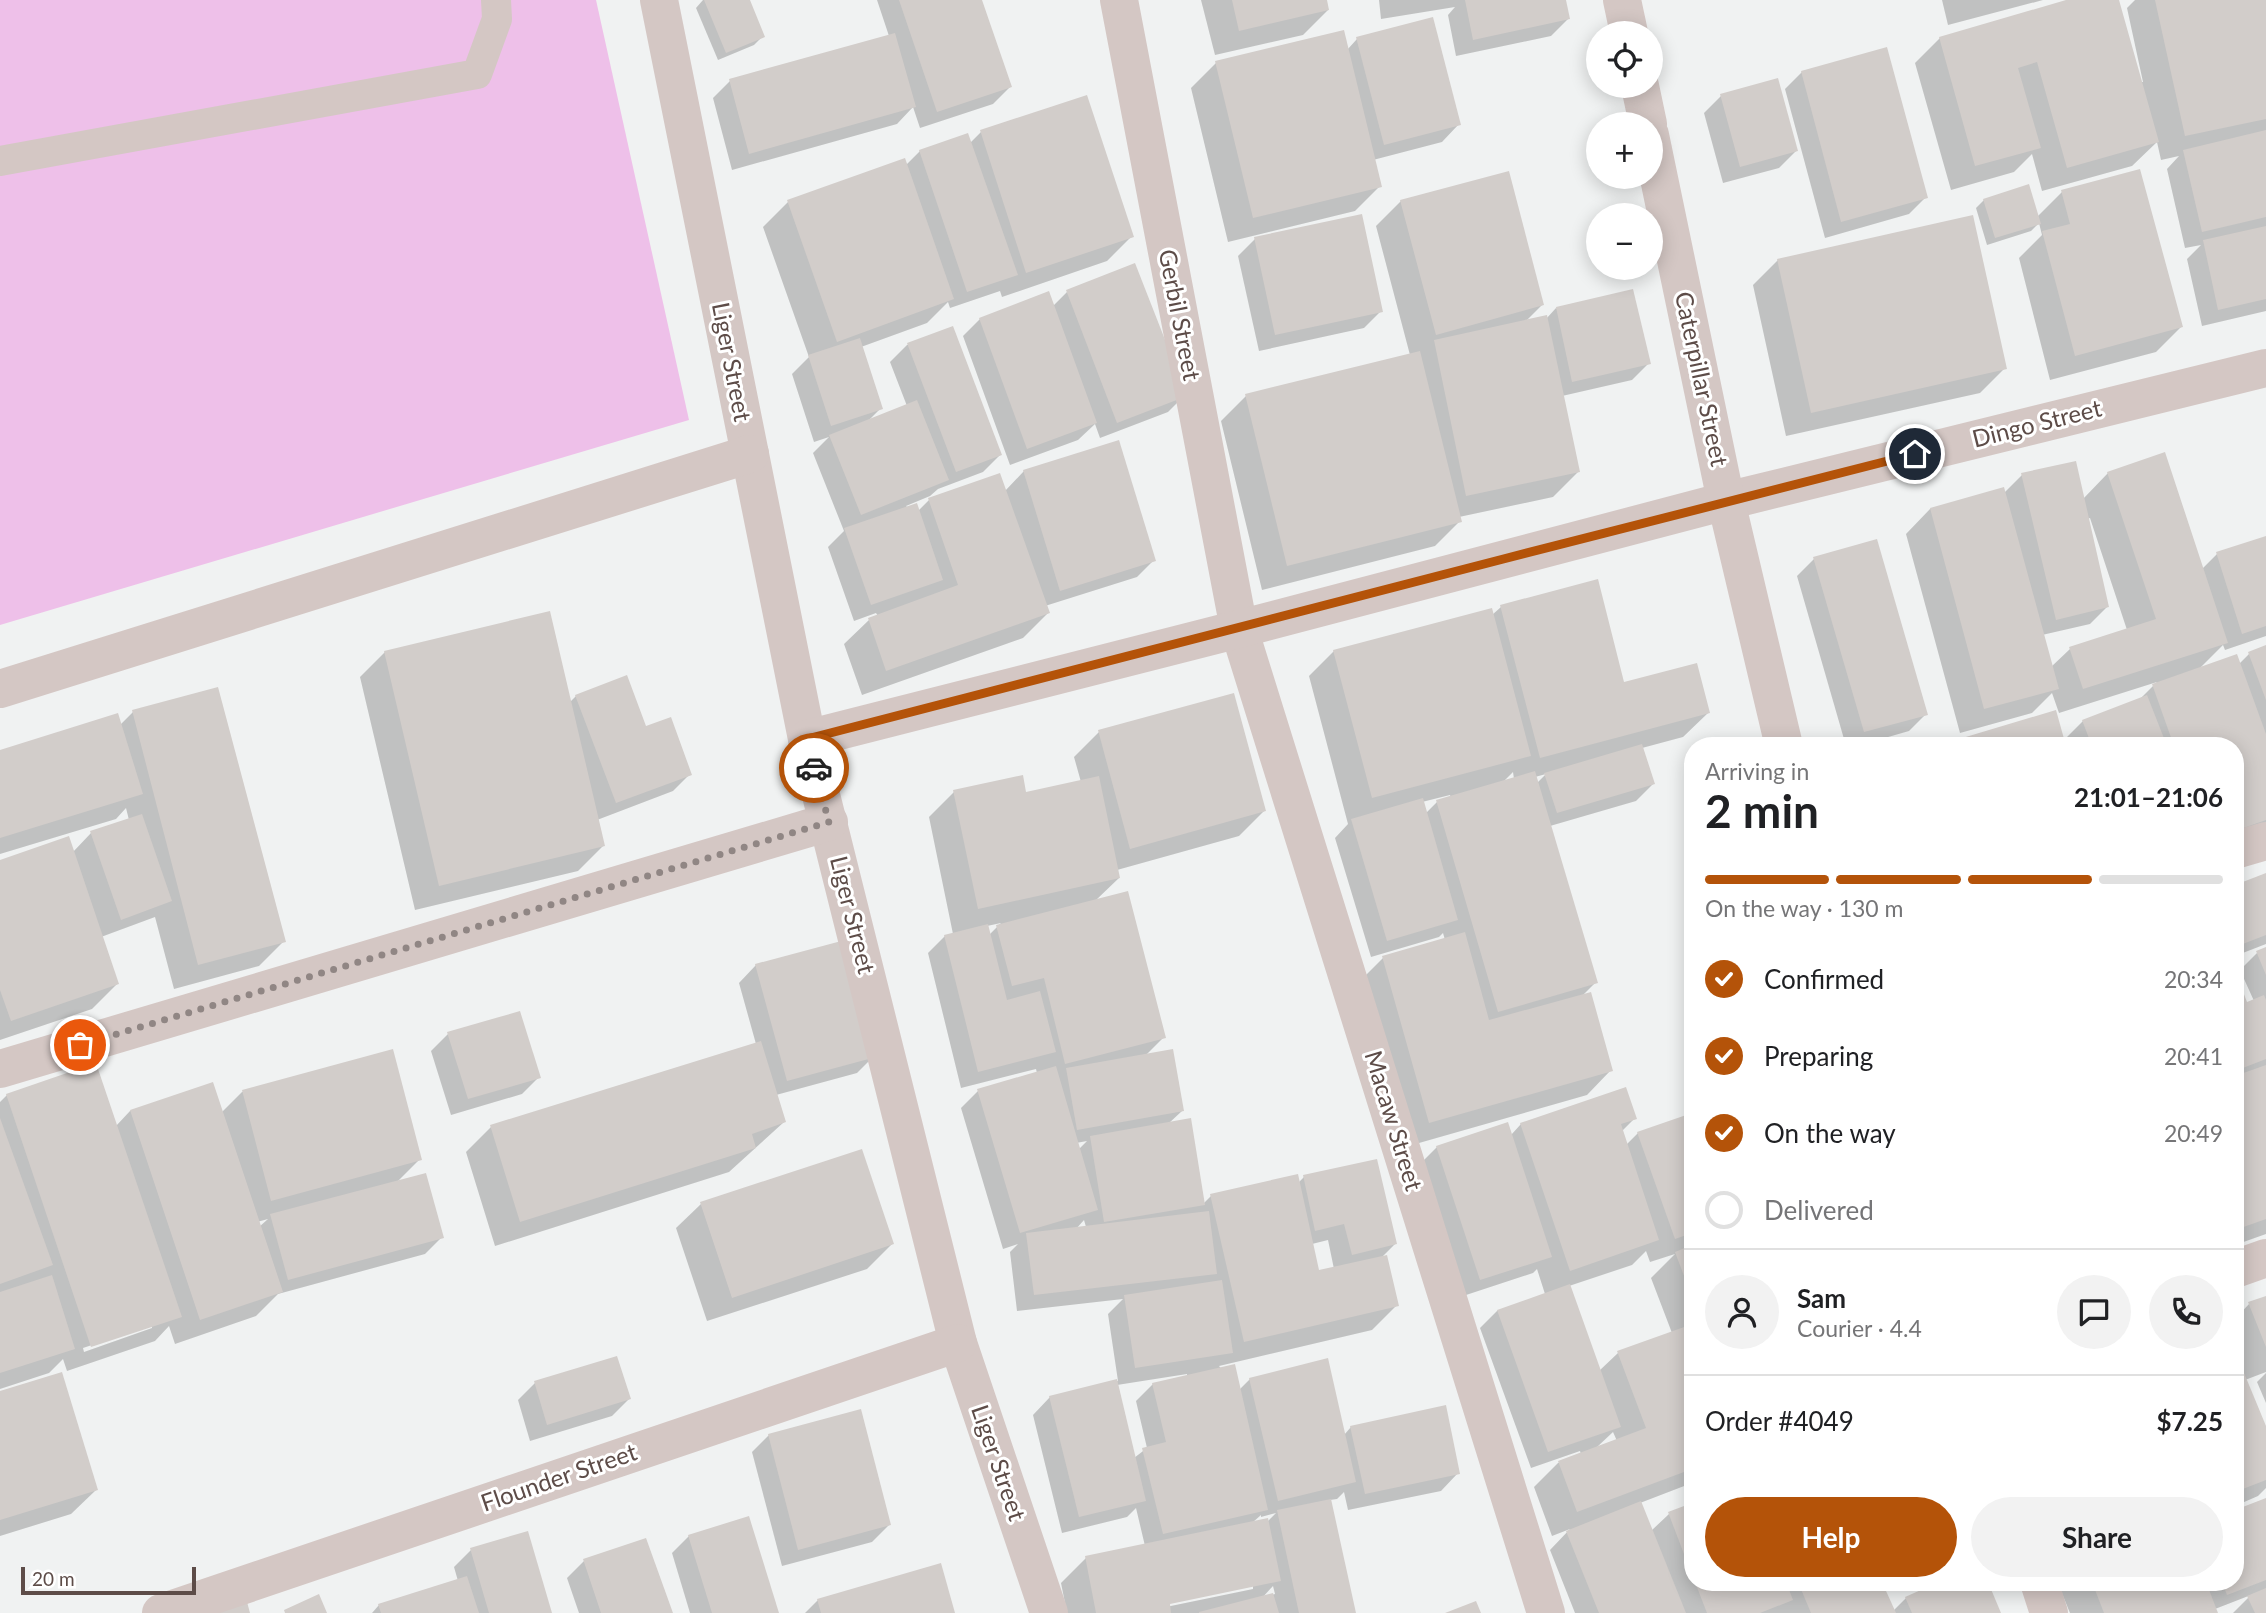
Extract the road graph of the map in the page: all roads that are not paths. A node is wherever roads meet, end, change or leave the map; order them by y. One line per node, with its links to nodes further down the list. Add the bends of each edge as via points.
1 (496, 0): 6 (lane, via 497,19 477,74)
2 (659, 0): 9 (street, Liger Street)
3 (1119, 0): 11 (street, Gerbil Street)
4 (1622, 0): 5 (street)
5 (1626, 21)
6 (0, 161)
7 (1661, 189): 10 (street, Caterpillar Street)
8 (2266, 368): 10 (street, Dingo Street)
9 (750, 454): 12 (street); 14 (street, Liger Street)
10 (1726, 501): 11 (street); 13 (street, Caterpillar Street)
11 (1239, 629): 14 (street); 25 (street, Macaw Street)
12 (0, 688)
13 (1782, 737)
14 (807, 739): 15 (street, Liger Street)
15 (829, 822): 18 (street); 21 (street, Liger Street)
16 (2266, 841): 17 (street)
17 (2244, 847)
18 (0, 1069)
19 (2266, 1258): 20 (street)
20 (2244, 1266)
21 (958, 1343): 23 (street, Flounder Street); 24 (street, Liger Street)
22 (2042, 1591): 26 (street)
23 (161, 1613)
24 (1049, 1613)
25 (1546, 1613)
26 (2049, 1613)

